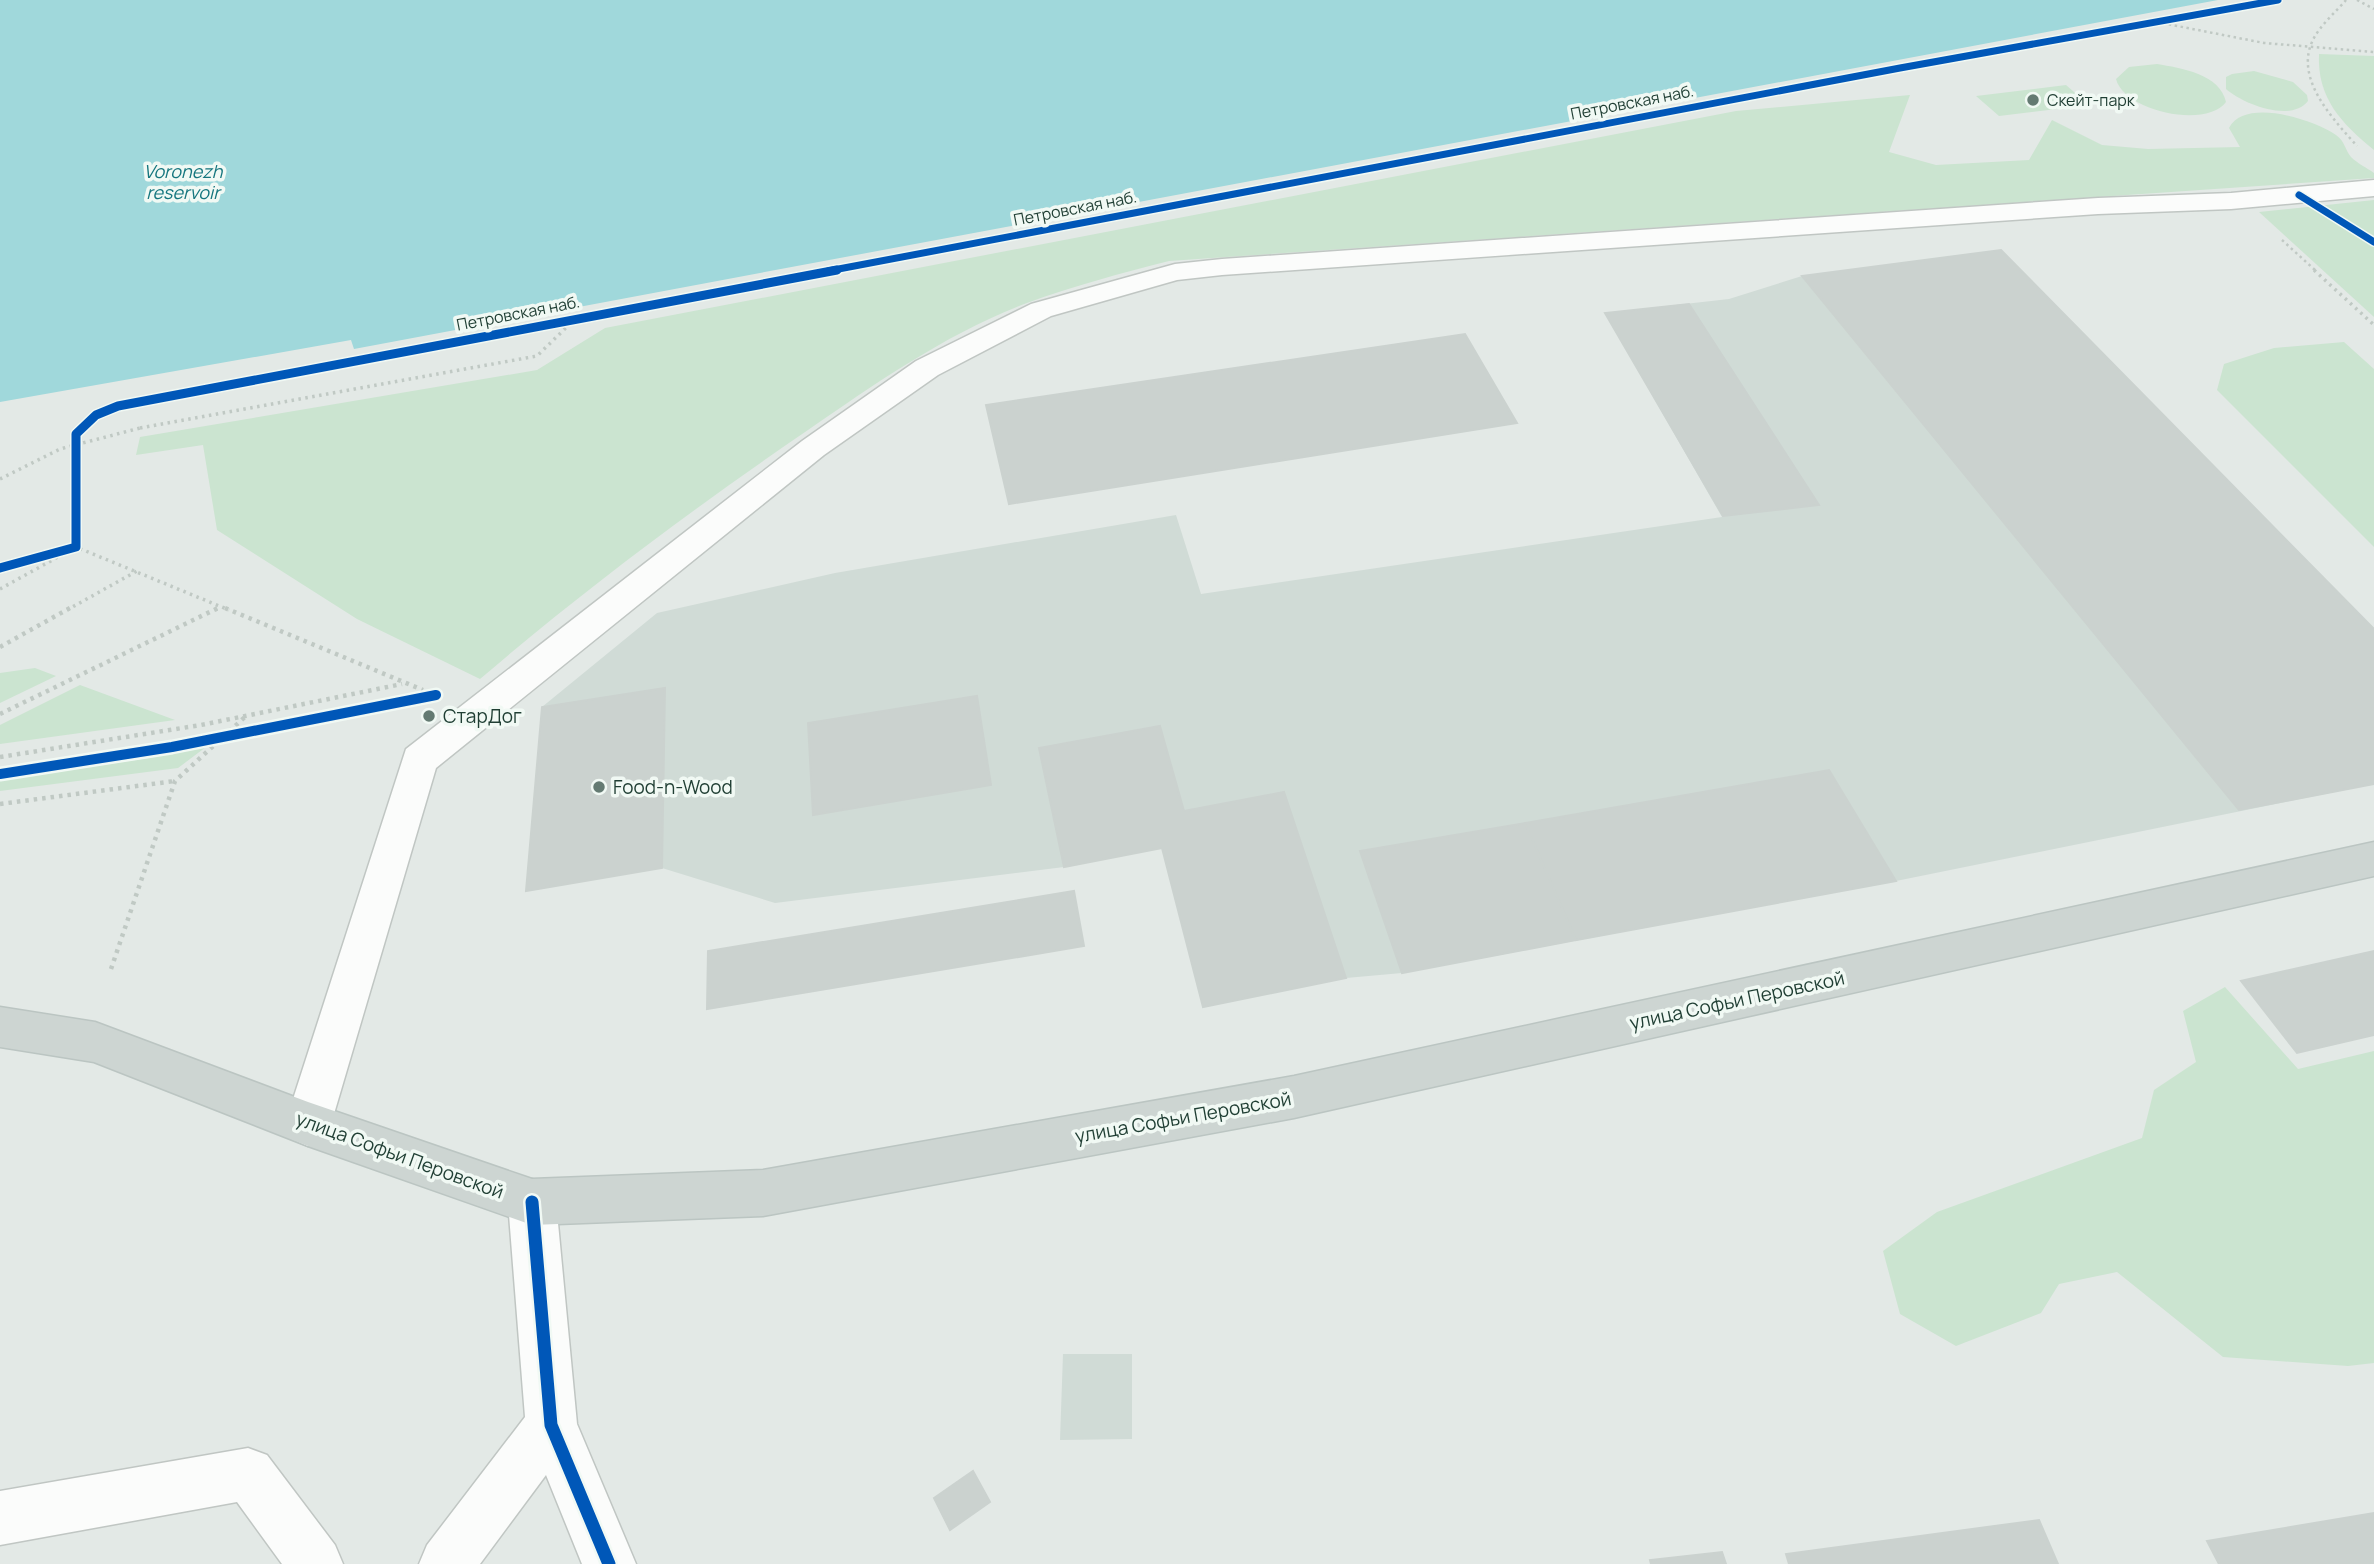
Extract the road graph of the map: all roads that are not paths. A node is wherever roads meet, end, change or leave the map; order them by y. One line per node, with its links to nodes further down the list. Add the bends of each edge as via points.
1 (2374, 188): 4 (street, via 1175,271 1041,310 927,368 813,449 419,760)
2 (2374, 859): 5 (main road, улица Софьи Перовской, via 1294,1097 764,1193)
3 (0, 1027): 4 (main road, улица Софьи Перовской, via 95,1042)
4 (308, 1124): 5 (main road, улица Софьи Перовской)
5 (532, 1202): 6 (street)
6 (551, 1425): 9 (street); 10 (street)
7 (0, 1518): 8 (street, via 248,1474)
8 (316, 1564)
9 (446, 1564)
10 (609, 1564)

